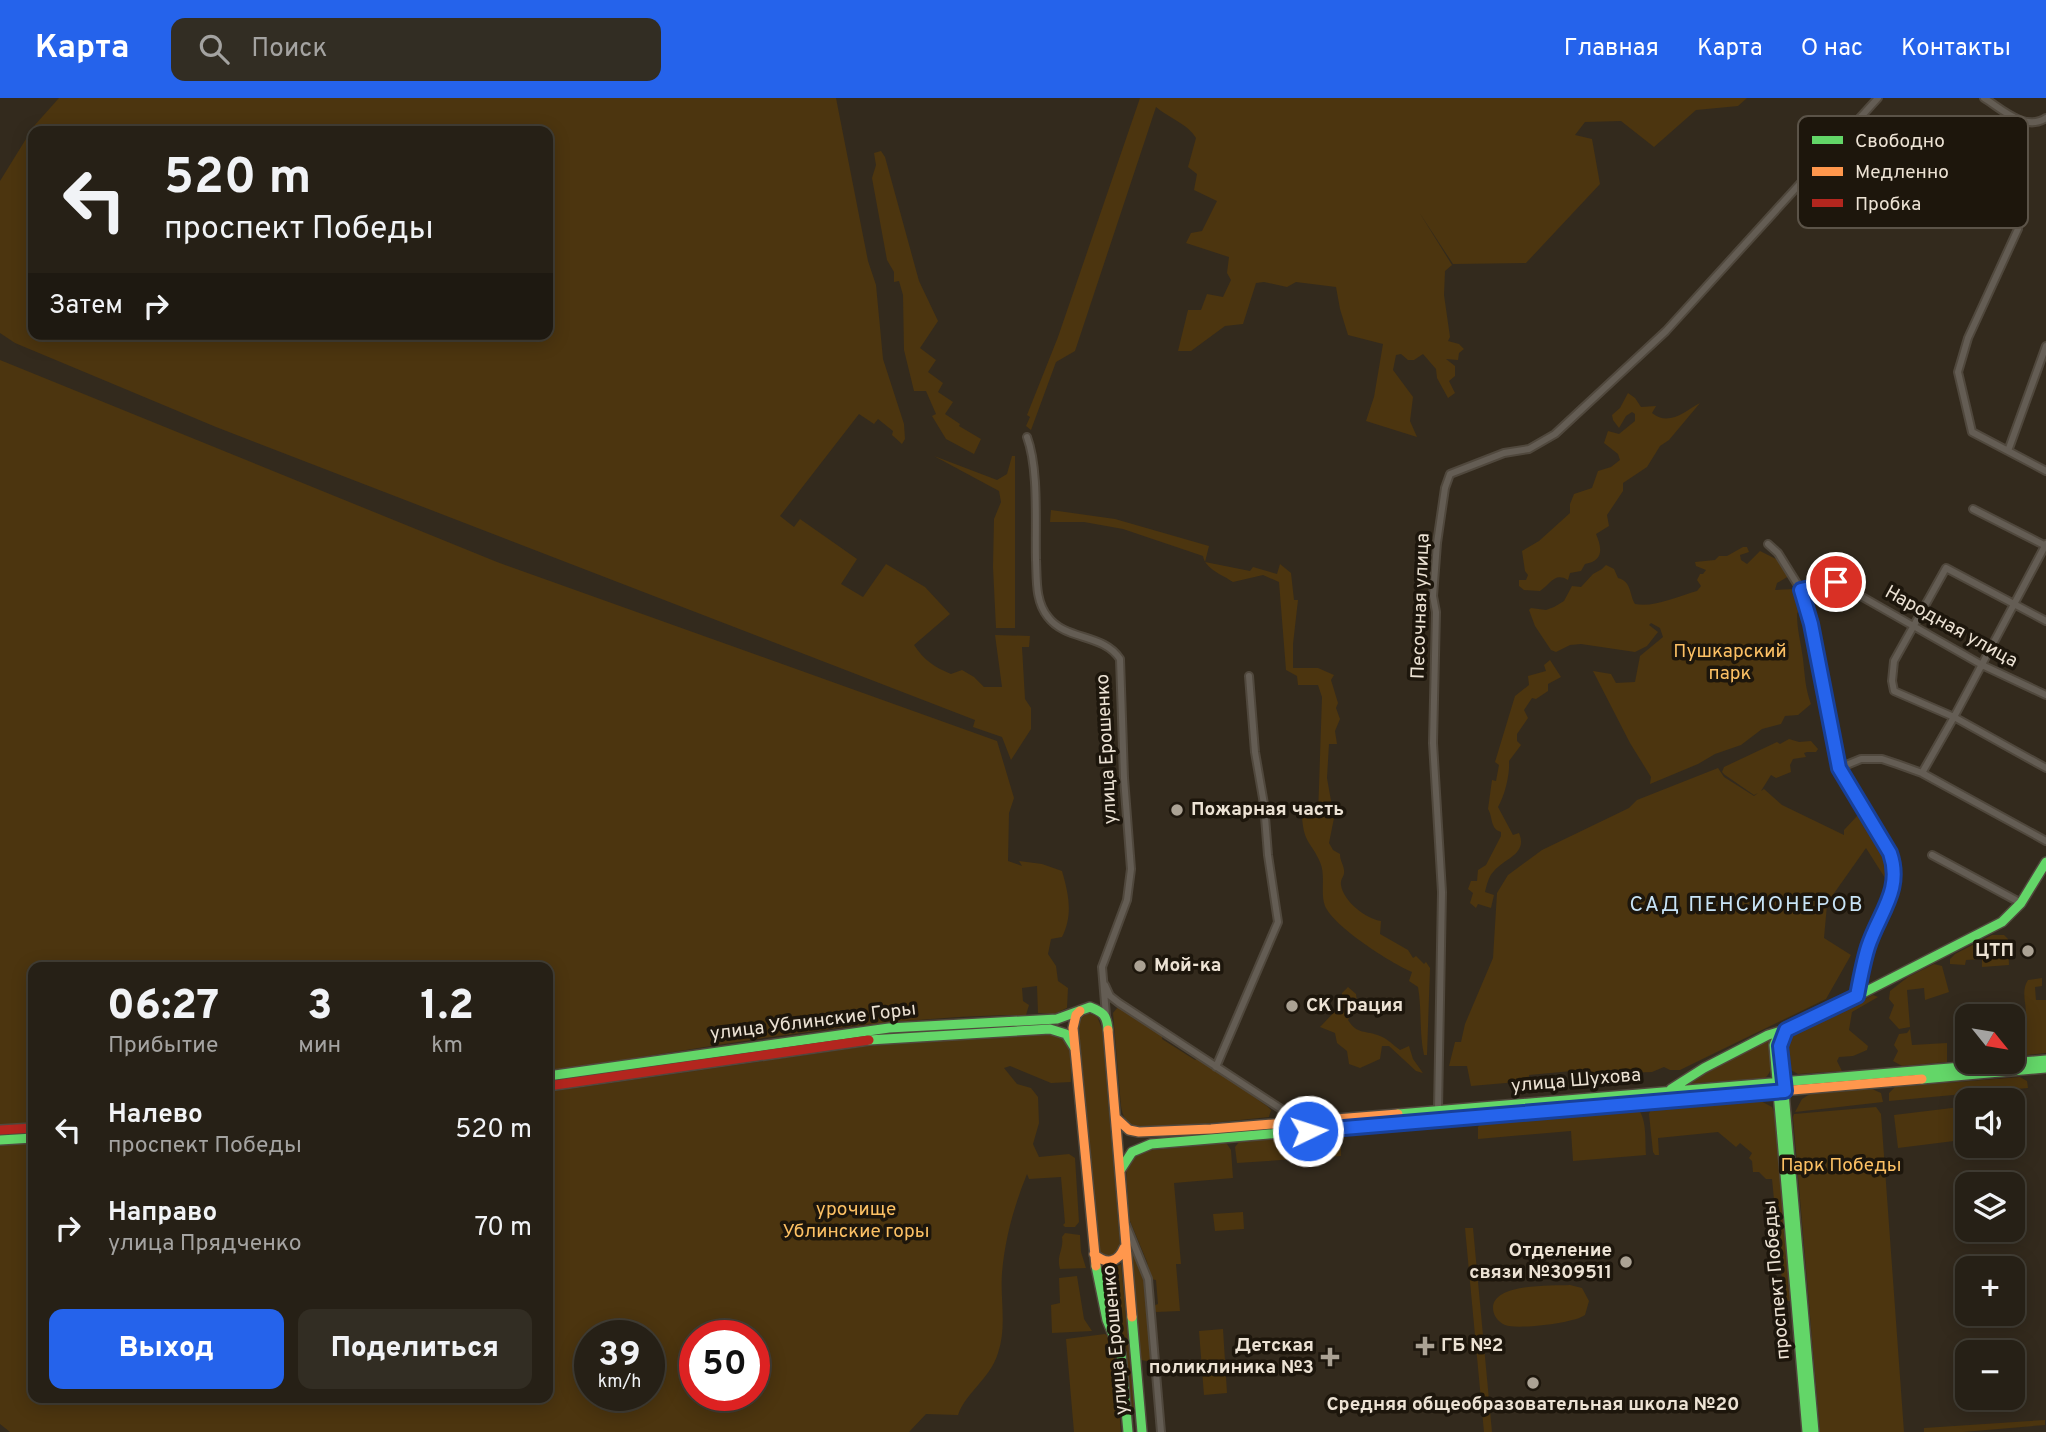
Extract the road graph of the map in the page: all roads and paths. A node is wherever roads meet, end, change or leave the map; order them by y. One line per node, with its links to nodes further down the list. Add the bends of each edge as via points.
1 (1878, 98): 3 (street, Песочная улица)
2 (1983, 98): 4 (street)
3 (1862, 116)
4 (2013, 116)
5 (2046, 118): 6 (street)
6 (2028, 123)
7 (1798, 186): 50 (street, Песочная улица, via 1666,331 1555,434 1529,449 1504,453 1450,474 1441,508 1433,596 1433,743 1442,892)
8 (2018, 229): 11 (street, via 1968,338 1958,372 1972,432)
9 (2046, 346): 11 (street)
10 (1027, 437): 31 (street, улица Ерошенко, via 1033,470 1037,593 1045,613 1064,631 1101,641 1120,659 1131,882 1102,967)
11 (2008, 451): 12 (street)
12 (2046, 471)
13 (1973, 509): 15 (street)
14 (1768, 544): 16 (street)
15 (2046, 545): 17 (street)
16 (1801, 590): 19 (street, Народная улица, via 1836,582); 24 (street)
17 (2013, 605): 18 (street); 19 (street, via 1946,568); 20 (street)
18 (2046, 621)
19 (1914, 625): 20 (street, Народная улица); 23 (street, via 1894,661 1894,691)
20 (1982, 664): 22 (street, Народная улица); 23 (street)
21 (1249, 676): 42 (street, via 1278,922)
22 (2046, 695)
23 (1954, 717): 25 (street); 26 (street)
24 (1839, 768): 26 (street, via 1861,759 1882,759); 32 (street, via 1895,868 1895,884 1868,946)
25 (2046, 768)
26 (1922, 773): 27 (street)
27 (2046, 841)
28 (1932, 855): 30 (street)
29 (2046, 862): 30 (main road)
30 (2021, 903): 32 (main road, via 1983,933)
31 (1103, 982): 33 (street, улица Ерошенко); 34 (street)
32 (1857, 996): 37 (main road)
33 (1105, 1003): 34 (street); 35 (street); 36 (street, улица Ерошенко)
34 (1119, 1003): 36 (street); 42 (street)
35 (1086, 1009): 36 (main road, via 1103,1012); 38 (main road, улица Ерошенко, via 1074,1021); 46 (main road, улица Ублинские Горы, via 1056,1019 944,1024 806,1038)
36 (1107, 1019): 51 (main road, улица Ерошенко)
37 (1786, 1030): 48 (main road, проспект Победы, via 1774,1045); 49 (main road, via 1704,1068)
38 (1074, 1047): 47 (main road, улица Ублинские Горы, via 1066,1034 1050,1028 904,1036); 60 (main road, улица Ерошенко)
39 (2046, 1060): 40 (main road, улица Шухова)
40 (2025, 1063)
41 (2025, 1066): 44 (main road)
42 (1216, 1067): 52 (street)
43 (2046, 1068): 44 (main road, улица Шухова)
44 (2029, 1069): 48 (main road, улица Шухова)
45 (1955, 1070): 48 (main road, улица Шухова)
46 (553, 1075)
47 (553, 1085)
48 (1781, 1087): 49 (main road, улица Шухова); 64 (main road, проспект Победы); 65 (main road, проспект Победы)
49 (1667, 1094): 50 (main road, улица Шухова)
50 (1439, 1115): 52 (main road, улица Шухова); 57 (main road, улица Шухова, via 1144,1145 1129,1154)
51 (1115, 1116): 52 (main road, улица Шухова, via 1129,1130 1139,1132); 57 (main road, улица Ерошенко)
52 (1299, 1121)
53 (28, 1128): 54 (main road)
54 (0, 1130)
55 (28, 1138): 56 (main road)
56 (0, 1140)
57 (1119, 1174): 58 (main road, улица Ерошенко)
58 (1122, 1217): 59 (main road, улица Ерошенко); 63 (street, улица Ерошенко, via 1148,1279)
59 (1125, 1246): 60 (main road, улица Ерошенко, via 1112,1263); 62 (main road, улица Ерошенко)
60 (1093, 1253): 61 (main road, улица Ерошенко, via 1107,1320 1121,1353)
61 (1128, 1432)
62 (1142, 1432)
63 (1161, 1432)
64 (1807, 1432)
65 (1814, 1432)

